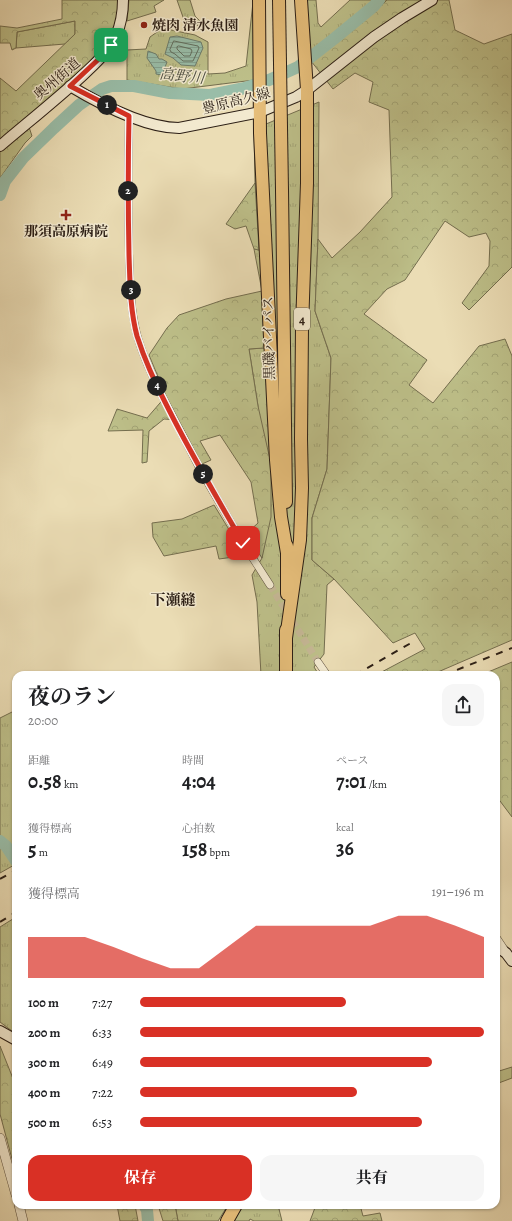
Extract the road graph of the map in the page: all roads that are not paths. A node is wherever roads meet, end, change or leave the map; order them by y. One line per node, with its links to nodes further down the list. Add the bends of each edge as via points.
1 (123, 0): 6 (main road, 奥州街道, via 121,21 111,45)
2 (259, 0): 8 (highway, 4)
3 (279, 0): 11 (highway, 黒磯バイパス / 4, bridge)
4 (301, 0): 7 (highway, 4)
5 (428, 1): 7 (main road, 豊原高久線, via 374,37)
6 (70, 86): 9 (main road, 豊原高久線); 10 (main road, 奥州街道)
7 (307, 90): 8 (main road, 豊原高久線); 13 (highway, 4, via 302,326 302,518)
8 (260, 112): 9 (main road, 豊原高久線, via 179,128 156,125); 11 (highway, 4, via 278,485)
9 (129, 116): 12 (street, via 130,271 132,308 137,335 152,374 197,464)
10 (0, 146)
11 (287, 553): 13 (highway, 黒磯バイパス / 4)
12 (270, 585)
13 (286, 638): 15 (highway, 黒磯バイパス / 4)
14 (318, 662): 16 (street)
15 (286, 671)
16 (324, 671)
17 (500, 943): 19 (street)
18 (500, 949): 19 (main road)
19 (509, 957)
20 (0, 1031): 21 (main road)
21 (12, 1038)
22 (0, 1138): 23 (street)
23 (12, 1181)
24 (20, 1209): 26 (street)
25 (234, 1209): 27 (highway)
26 (23, 1221)
27 (227, 1221)

